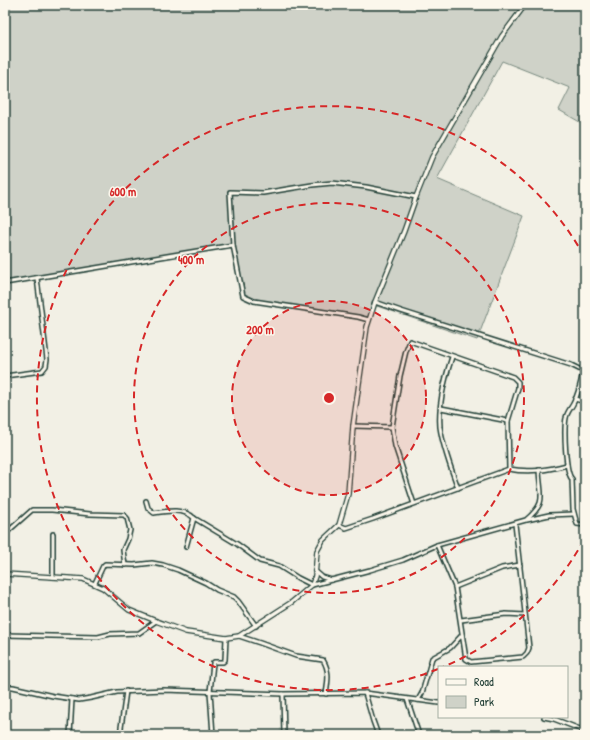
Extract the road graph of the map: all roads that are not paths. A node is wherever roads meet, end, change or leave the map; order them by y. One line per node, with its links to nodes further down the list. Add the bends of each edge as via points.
1 (525, 5): 2 (street, via 502,36 432,157)
2 (416, 197): 3 (street, via 366,186 332,184 264,193 230,192); 6 (street)
3 (233, 245): 4 (street); 7 (street, via 243,296 246,298)
4 (36, 278): 5 (street); 9 (street, via 46,366 42,371)
5 (5, 283)
6 (375, 302): 7 (street); 10 (street, via 580,368 583,370)
7 (369, 320): 14 (street)
8 (452, 356): 12 (street); 13 (street, via 513,377 518,382); 15 (street, via 410,341 400,376)
9 (5, 376)
10 (575, 399): 11 (street); 16 (street, via 566,417)
11 (585, 402)
12 (441, 408): 13 (street); 19 (street, via 440,427)
13 (508, 421): 17 (street)
14 (353, 426): 15 (street); 26 (street, via 349,484)
15 (392, 427): 21 (street, via 395,446)
16 (567, 465): 18 (street); 22 (street, via 572,479)
17 (509, 469): 18 (street, via 525,472); 19 (street)
18 (539, 470): 24 (street, via 541,504)
19 (458, 488): 21 (street)
20 (146, 501): 23 (street, via 148,508 154,513 186,512)
21 (414, 504): 26 (street, via 346,528)
22 (574, 514): 24 (street, via 549,515); 27 (street, via 577,524)
23 (194, 518): 31 (street); 39 (street, via 260,560 279,566)
24 (526, 520): 25 (street)
25 (515, 524): 30 (street); 33 (street)
26 (339, 525): 34 (street, via 319,545)
27 (585, 525)
28 (5, 534): 32 (street, via 32,510 124,515 130,530 123,550)
29 (53, 534): 36 (street)
30 (437, 545): 37 (street, via 388,565); 40 (street)
31 (186, 547)
32 (125, 565): 38 (street, via 105,564); 44 (street, via 152,563 174,568 237,599)
33 (520, 565): 40 (street, via 502,568); 41 (street)
34 (315, 571): 37 (street, via 322,577); 39 (street)
35 (5, 574): 36 (street)
36 (53, 577): 38 (street, via 83,579)
37 (333, 580): 39 (street)
38 (95, 583): 43 (street, via 129,610)
39 (312, 585): 44 (street)
40 (455, 587): 42 (street)
41 (525, 615): 42 (street, via 506,614); 46 (street, via 529,648 523,657 468,661)
42 (461, 620): 46 (street)
43 (156, 621): 45 (street, via 138,633 98,637); 48 (street, via 186,632)
44 (256, 626): 47 (street)
45 (5, 635)
46 (462, 635): 57 (street, via 450,648 432,658)
47 (239, 636): 48 (street); 53 (street, via 296,656 323,660 328,674)
48 (226, 638): 51 (street, via 225,660 213,663)
49 (5, 687): 56 (street)
50 (126, 691): 51 (street); 56 (street); 62 (street)
51 (210, 692): 52 (street); 63 (street)
52 (283, 694): 53 (street); 64 (street)
53 (326, 694): 54 (street)
54 (365, 694): 55 (street); 65 (street)
55 (408, 698): 57 (street); 66 (street)
56 (72, 699): 61 (street)
57 (418, 700): 58 (street)
58 (438, 703)
59 (549, 718): 60 (street)
60 (585, 731)
61 (70, 735)
62 (120, 735)
63 (213, 735)
64 (284, 735)
65 (378, 735)
66 (419, 735)

